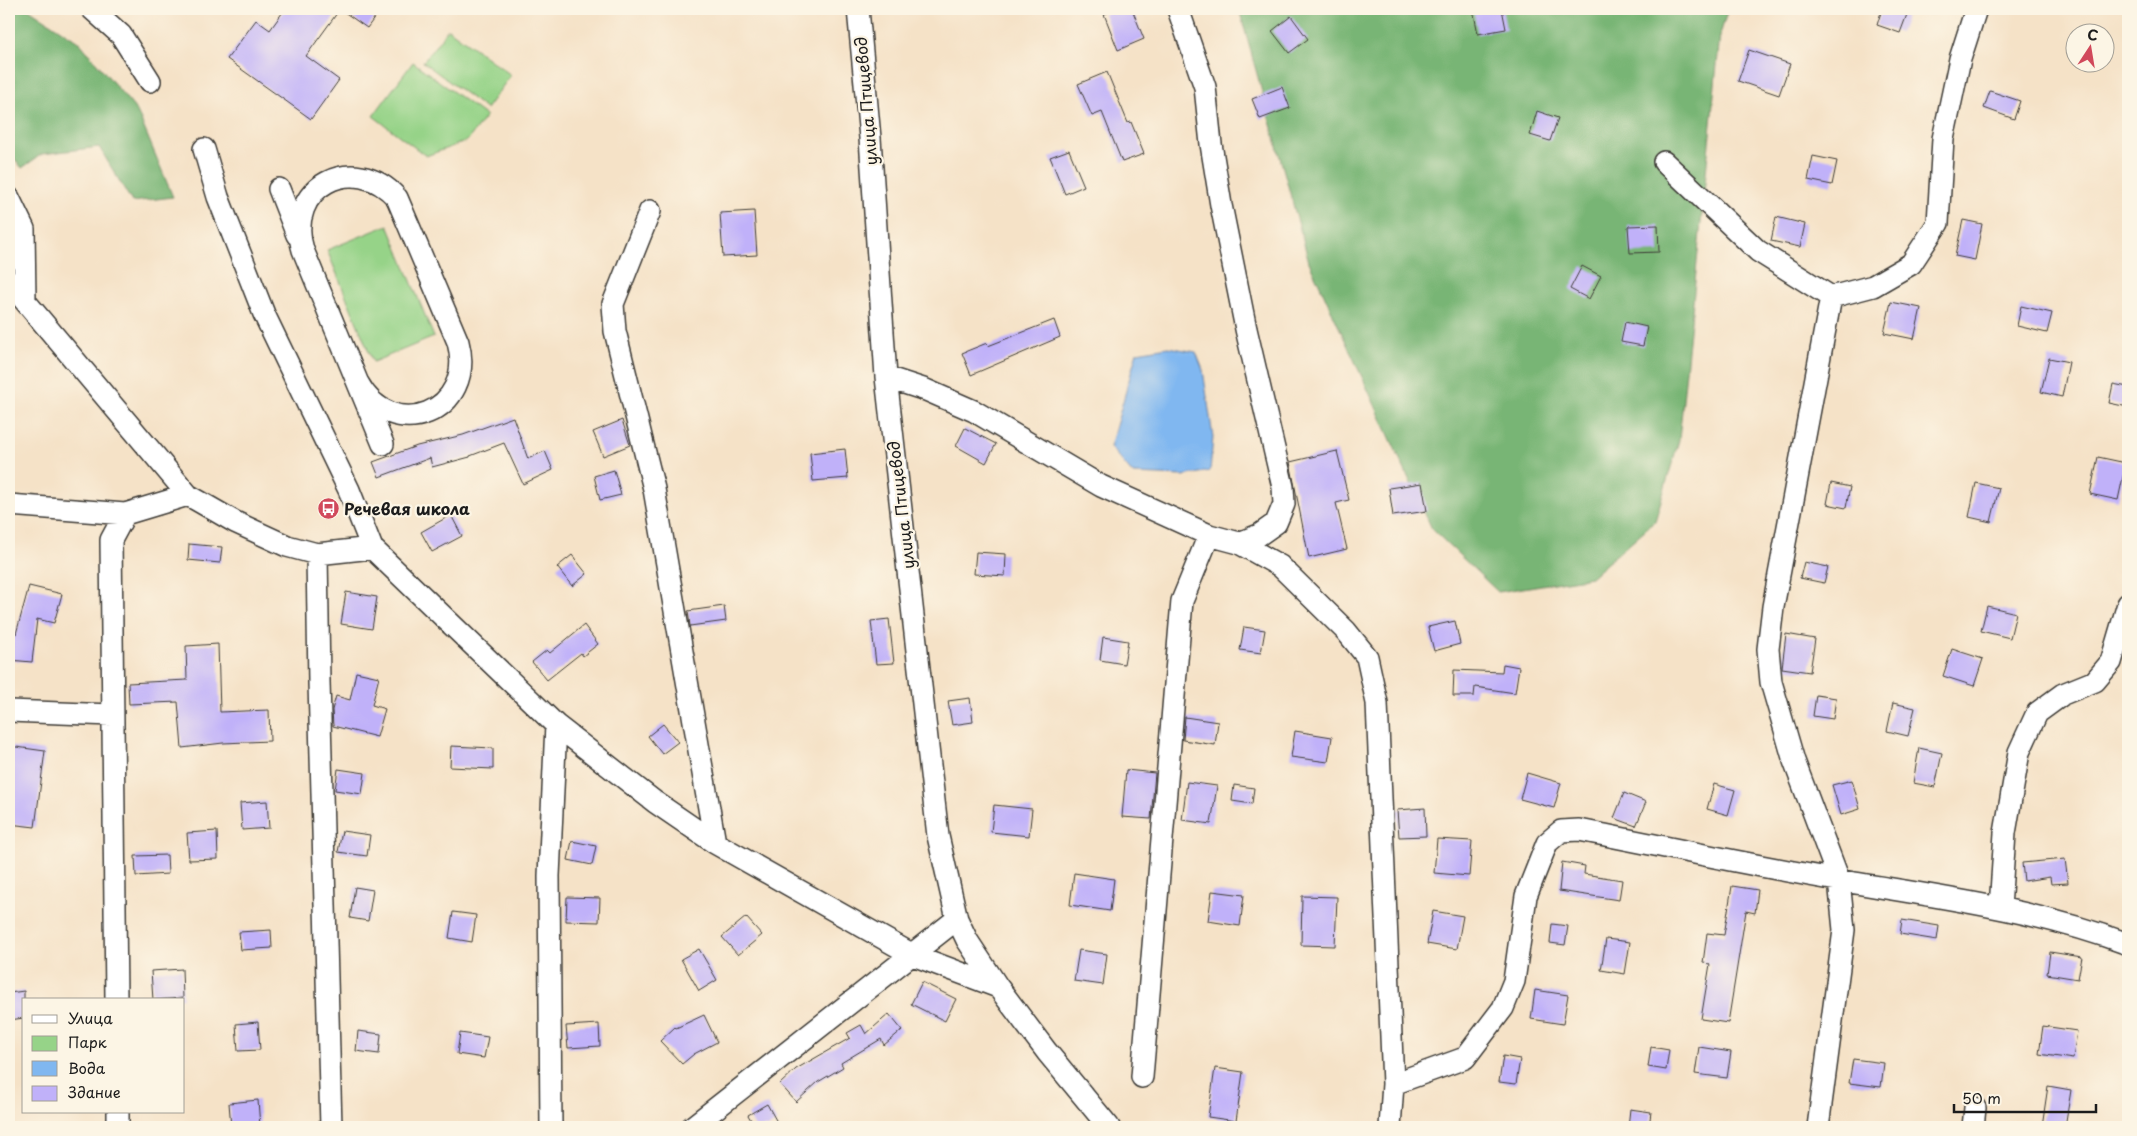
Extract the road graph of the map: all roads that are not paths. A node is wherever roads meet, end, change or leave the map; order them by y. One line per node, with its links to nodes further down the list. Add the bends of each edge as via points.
1 (92, 9): 5 (street, via 121,35)
2 (858, 9): 15 (street, улица Птицевод)
3 (1178, 9): 22 (street, via 1205,87 1221,205 1283,487 1284,504 1276,523 1259,536)
4 (1976, 9): 13 (street, via 1960,58 1942,139 1938,222 1911,264 1873,286)
5 (150, 81)
6 (204, 149): 23 (street, via 218,197 264,314 349,490)
7 (1664, 162): 13 (street, via 1758,251)
8 (279, 189): 11 (street)
9 (9, 198): 14 (street, via 24,229)
10 (650, 211): 29 (street, via 614,304 615,330 654,489)
11 (303, 250): 16 (street); 16 (street, via 299,232 301,214 322,185 350,176 368,177 379,182 397,198 403,209 455,333 461,354 460,378 448,399 428,413 405,416 382,410)
12 (9, 282): 14 (street)
13 (1831, 297): 30 (street, via 1768,649 1771,682 1794,762)
14 (25, 300): 18 (street)
15 (886, 376): 21 (street, via 974,410 1101,486); 32 (street, улица Птицевод, via 938,836)
16 (358, 383): 17 (street)
17 (383, 444)
18 (188, 495): 20 (street); 24 (street, via 278,542)
19 (9, 505): 20 (street)
20 (125, 514): 27 (street, via 111,540)
21 (1209, 535): 22 (street); 37 (street, via 1182,601)
22 (1239, 543): 38 (street, via 1280,566 1346,631 1367,657 1377,703)
23 (372, 548): 24 (street); 28 (street)
24 (317, 554): 41 (street)
25 (2128, 604): 31 (street, via 2111,662 2095,681 2063,694 2037,713 2019,752 2005,833)
26 (9, 711): 27 (street)
27 (112, 715): 36 (street)
28 (556, 724): 29 (street, via 655,802); 42 (street, via 549,876)
29 (715, 843): 34 (street)
30 (1839, 880): 31 (street); 38 (street, via 1579,830 1561,831 1547,843 1526,896 1514,981 1503,1008 1465,1058); 46 (street, via 1844,930)
31 (2000, 908): 33 (street)
32 (957, 919): 34 (street); 35 (street, улица Птицевод)
33 (2128, 944)
34 (913, 955): 35 (street); 43 (street)
35 (998, 987): 44 (street, улица Птицевод)
36 (116, 998)
37 (1142, 1077)
38 (1393, 1084): 45 (street)
39 (118, 1114): 40 (street)
40 (118, 1127)
41 (331, 1127)
42 (551, 1127)
43 (692, 1127)
44 (1110, 1127)
45 (1390, 1127)
46 (1818, 1127)

